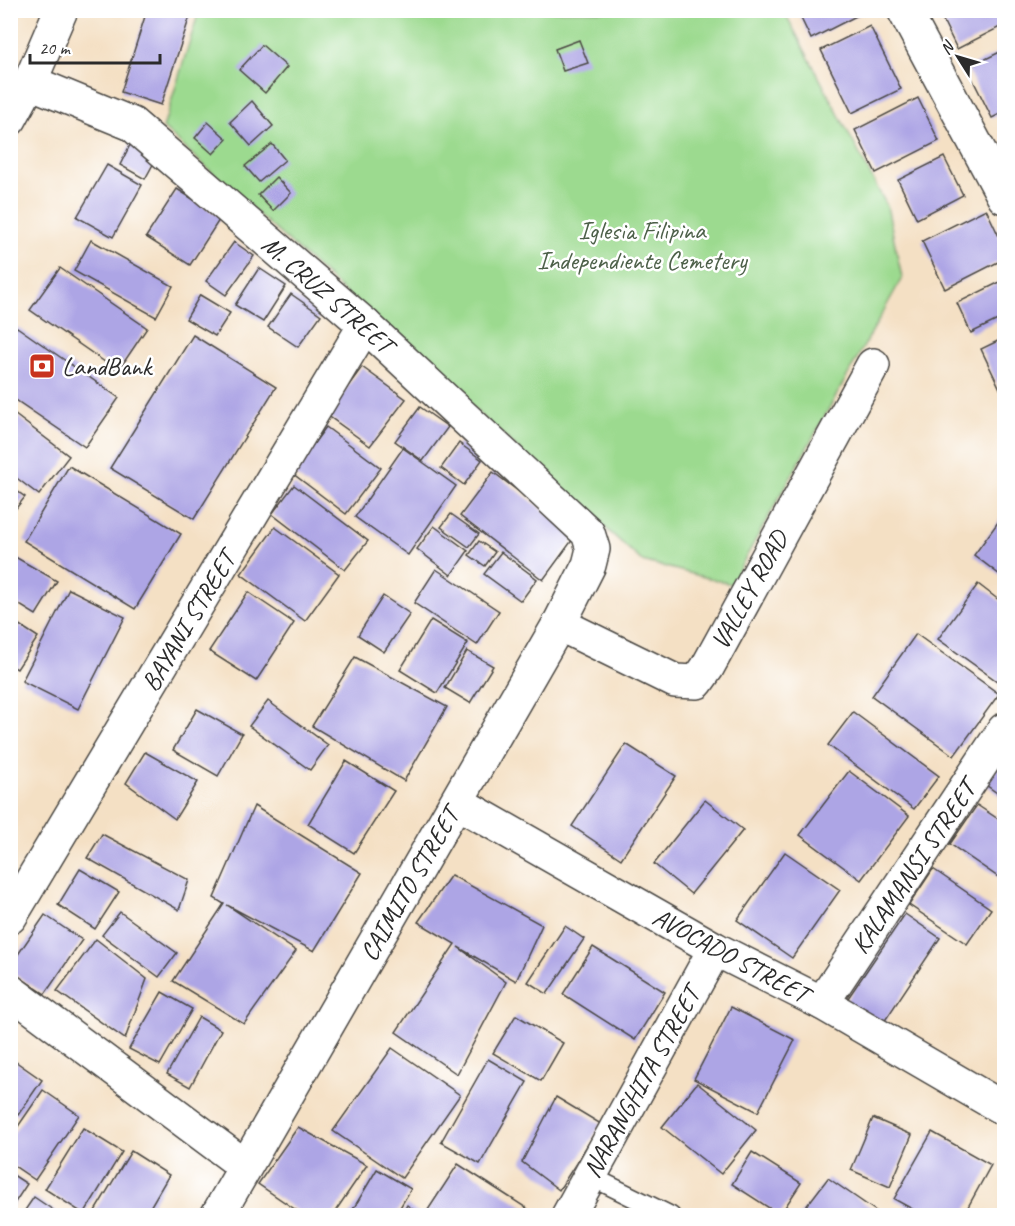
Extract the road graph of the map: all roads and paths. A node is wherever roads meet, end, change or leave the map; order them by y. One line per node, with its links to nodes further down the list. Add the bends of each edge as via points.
1 (61, 10): 3 (street)
2 (904, 10): 5 (street)
3 (30, 82): 4 (street); 6 (street, M. CRUZ STREET, via 132,124)
4 (10, 120)
5 (1005, 197)
6 (365, 325): 8 (street, M. CRUZ STREET, via 588,533); 12 (street, BAYANI STREET)
7 (873, 365): 9 (street, VALLEY ROAD, via 697,682 675,681)
8 (593, 549): 9 (street, CAIMITO STREET)
9 (559, 624): 11 (street, CAIMITO STREET)
10 (1005, 730): 15 (street, KALAMANSI STREET)
11 (457, 802): 13 (street, AVOCADO STREET); 17 (street, CAIMITO STREET)
12 (10, 917)
13 (714, 949): 15 (street, AVOCADO STREET); 18 (street, NARANGHITA STREET)
14 (10, 991): 17 (street)
15 (822, 1003): 16 (street, AVOCADO STREET)
16 (1005, 1109)
17 (245, 1166): 19 (street, CAIMITO STREET)
18 (590, 1176): 20 (street, NARANGHITA STREET); 21 (lane)
19 (217, 1215)
20 (568, 1215)
21 (671, 1215)

